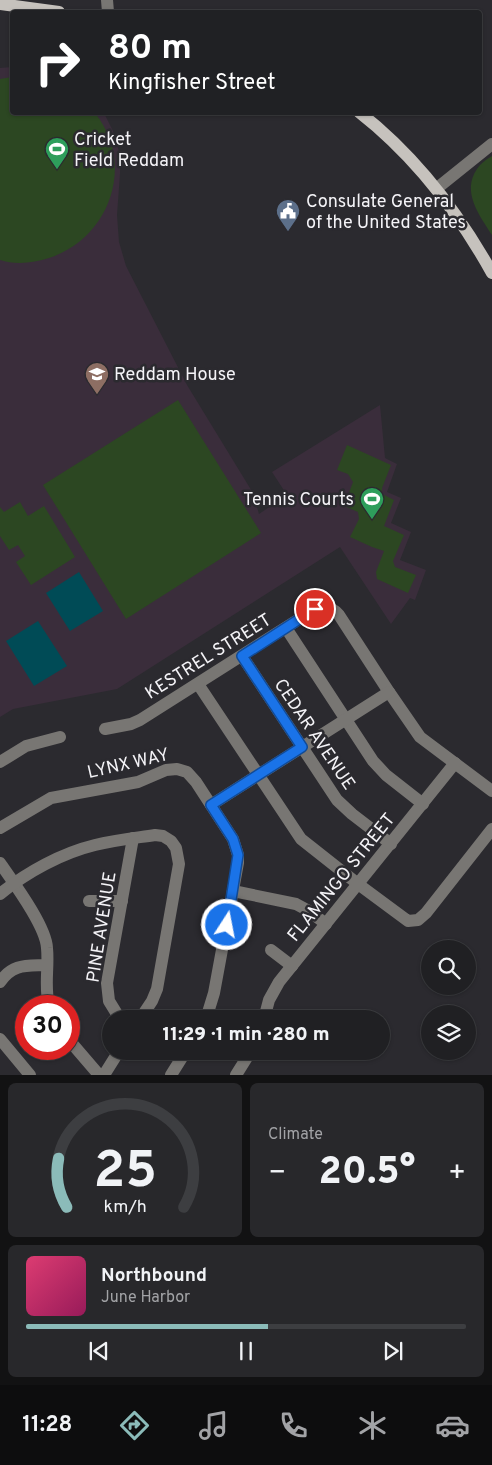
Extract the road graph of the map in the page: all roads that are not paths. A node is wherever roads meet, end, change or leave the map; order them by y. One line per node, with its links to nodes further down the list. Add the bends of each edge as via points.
1 (0, 4): 2 (main road)
2 (44, 10)
3 (362, 115): 5 (main road, via 399,147)
4 (492, 144): 5 (street)
5 (436, 189): 6 (main road)
6 (492, 273)
7 (286, 628): 8 (street, KESTREL STREET); 10 (street, KESTREL STREET, via 315,609 326,606 336,610); 11 (street)
8 (242, 656): 9 (street, KESTREL STREET); 14 (street, CEDAR AVENUE)
9 (198, 684): 12 (street, KESTREL STREET, via 140,720); 17 (street)
10 (389, 692): 11 (street); 16 (street, via 420,737)
11 (346, 720): 14 (street); 19 (street, via 380,769)
12 (106, 729)
13 (60, 737): 15 (street, via 26,746)
14 (302, 747): 17 (street); 24 (street, CEDAR AVENUE, via 342,806)
15 (0, 762)
16 (456, 763): 18 (street); 19 (street, FLAMINGO STREET)
17 (258, 775): 20 (street); 27 (street, via 301,840)
18 (492, 791)
19 (424, 804): 24 (street, FLAMINGO STREET)
20 (211, 805): 21 (street, LYNX WAY, via 191,776 172,768 138,782 51,798); 28 (street, LYNX WAY, via 237,848)
21 (0, 828)
22 (492, 829): 27 (street, via 418,920 408,921)
23 (133, 838): 26 (street, via 79,850); 31 (street, PINE AVENUE); 39 (street, via 163,836 176,848 179,864 158,983)
24 (391, 844): 27 (street, FLAMINGO STREET)
25 (0, 863): 26 (street)
26 (14, 883): 29 (street); 34 (street, via 44,932)
27 (358, 884): 32 (street, FLAMINGO STREET)
28 (233, 891): 32 (street, via 296,904); 40 (street, LYNX WAY)
29 (0, 894)
30 (89, 900): 31 (street)
31 (122, 901): 38 (street, PINE AVENUE, via 107,983 107,993)
32 (326, 924): 35 (street, FLAMINGO STREET)
33 (271, 950): 35 (street)
34 (47, 966): 36 (street, via 14,968); 37 (street)
35 (292, 966): 41 (street, FLAMINGO STREET, via 274,990)
36 (0, 982)
37 (48, 995)
38 (114, 1010)
39 (146, 1010)
40 (209, 1010)
41 (266, 1010)
42 (0, 1039): 47 (street)
43 (80, 1053): 48 (street)
44 (113, 1060): 49 (street)
45 (180, 1060): 50 (street)
46 (245, 1060): 51 (street)
47 (30, 1075)
48 (98, 1075)
49 (104, 1075)
50 (171, 1075)
51 (236, 1075)

